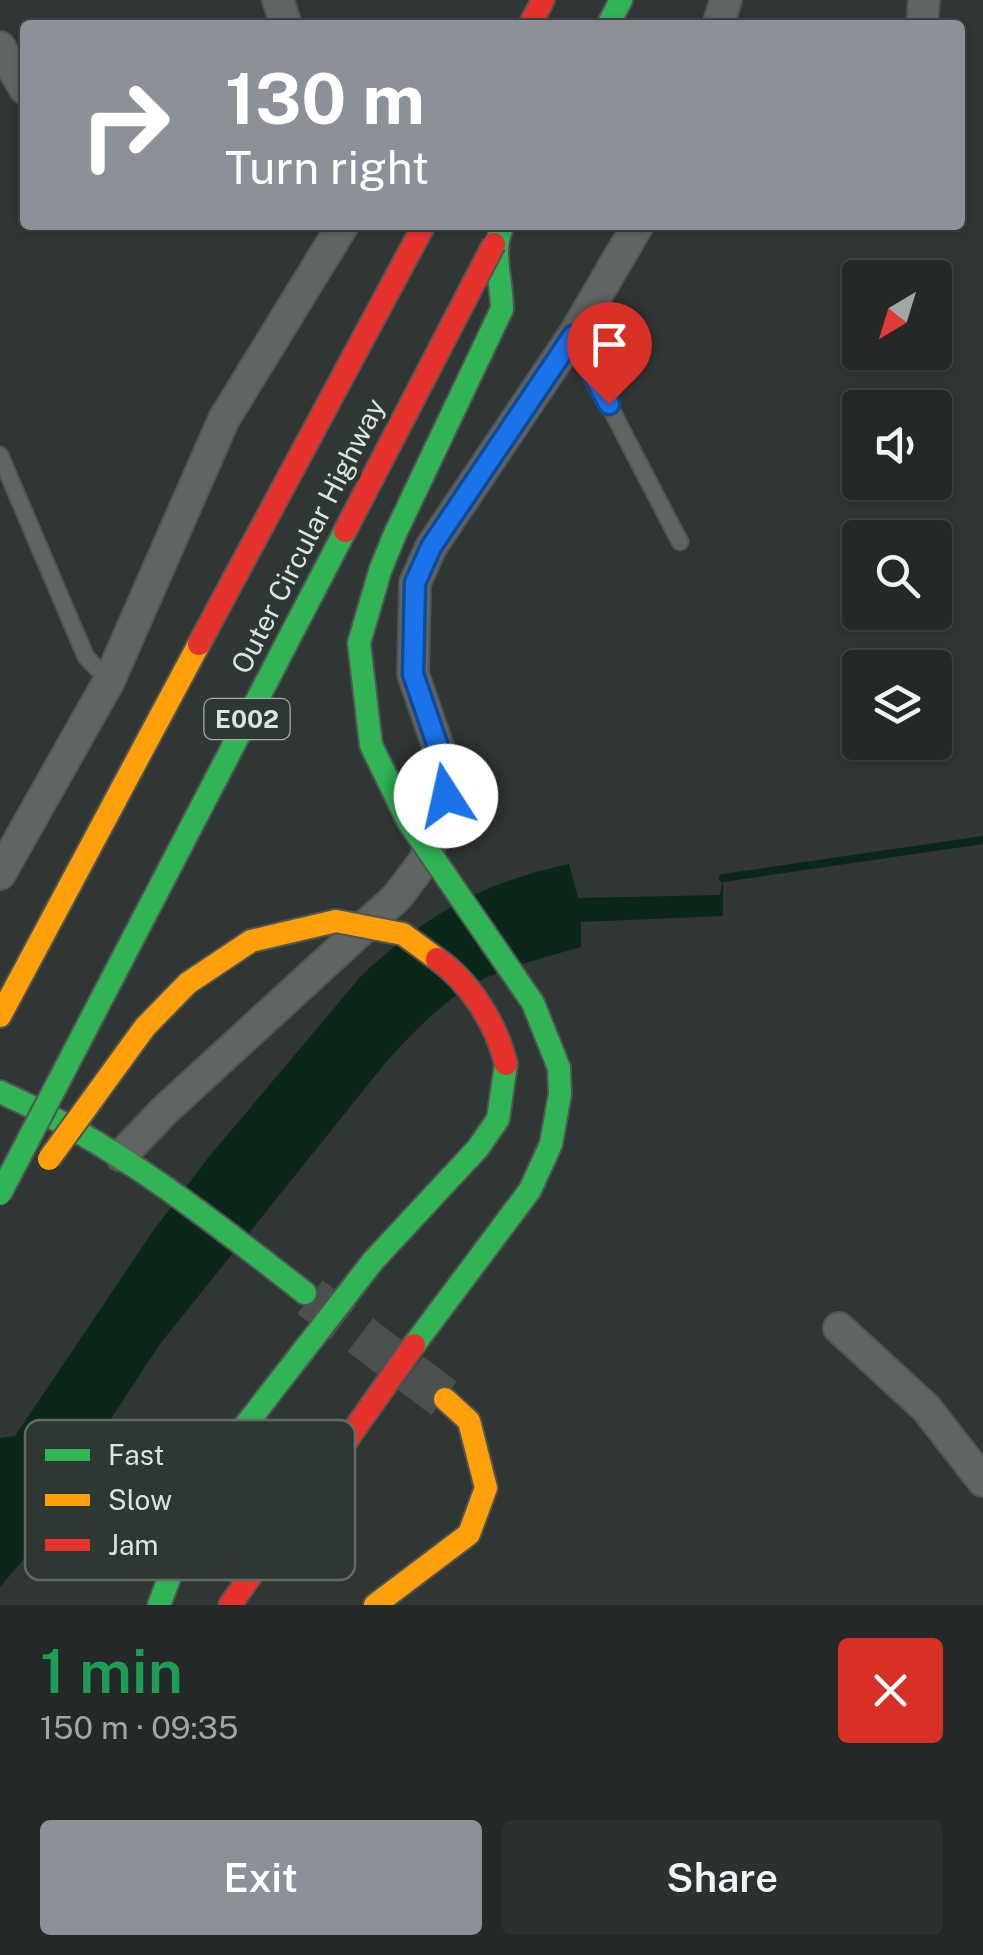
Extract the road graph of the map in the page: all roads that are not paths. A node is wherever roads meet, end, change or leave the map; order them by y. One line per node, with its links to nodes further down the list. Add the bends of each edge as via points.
1 (0, 47): 2 (street)
2 (20, 81)
3 (339, 230): 12 (street, via 224,419)
4 (418, 230): 11 (main road, via 377,279)
5 (419, 230): 14 (main road, Outer Circular Highway / E002)
6 (635, 230): 8 (street)
7 (498, 234): 17 (main road, Outer Circular Highway / E002, bridge); 22 (main road, bridge, via 502,309 395,534 360,643 371,745 408,821 534,1003 558,1068 560,1094 551,1144 530,1190)
8 (573, 336): 10 (lane); 16 (street, via 431,547 415,583 413,674 445,767 446,796 426,860 397,897)
9 (0, 455): 12 (lane, via 86,657)
10 (680, 542)
11 (167, 655)
12 (110, 680): 13 (street)
13 (0, 874)
14 (0, 1016)
15 (0, 1092): 16 (main road)
16 (120, 1156): 18 (main road)
17 (6, 1203): 21 (main road, bridge, via 144,1027 188,983 251,942 336,921 403,934 456,972 500,1038 506,1064 498,1119 373,1261)
18 (305, 1294)
19 (838, 1328): 23 (street, via 926,1408)
20 (445, 1399): 28 (main road, via 469,1421 486,1488 469,1534)
21 (250, 1420)
22 (355, 1424)
23 (983, 1481)
24 (169, 1580): 26 (main road, bridge)
25 (247, 1580): 27 (main road, bridge)
26 (159, 1605)
27 (230, 1605)
28 (375, 1605)

